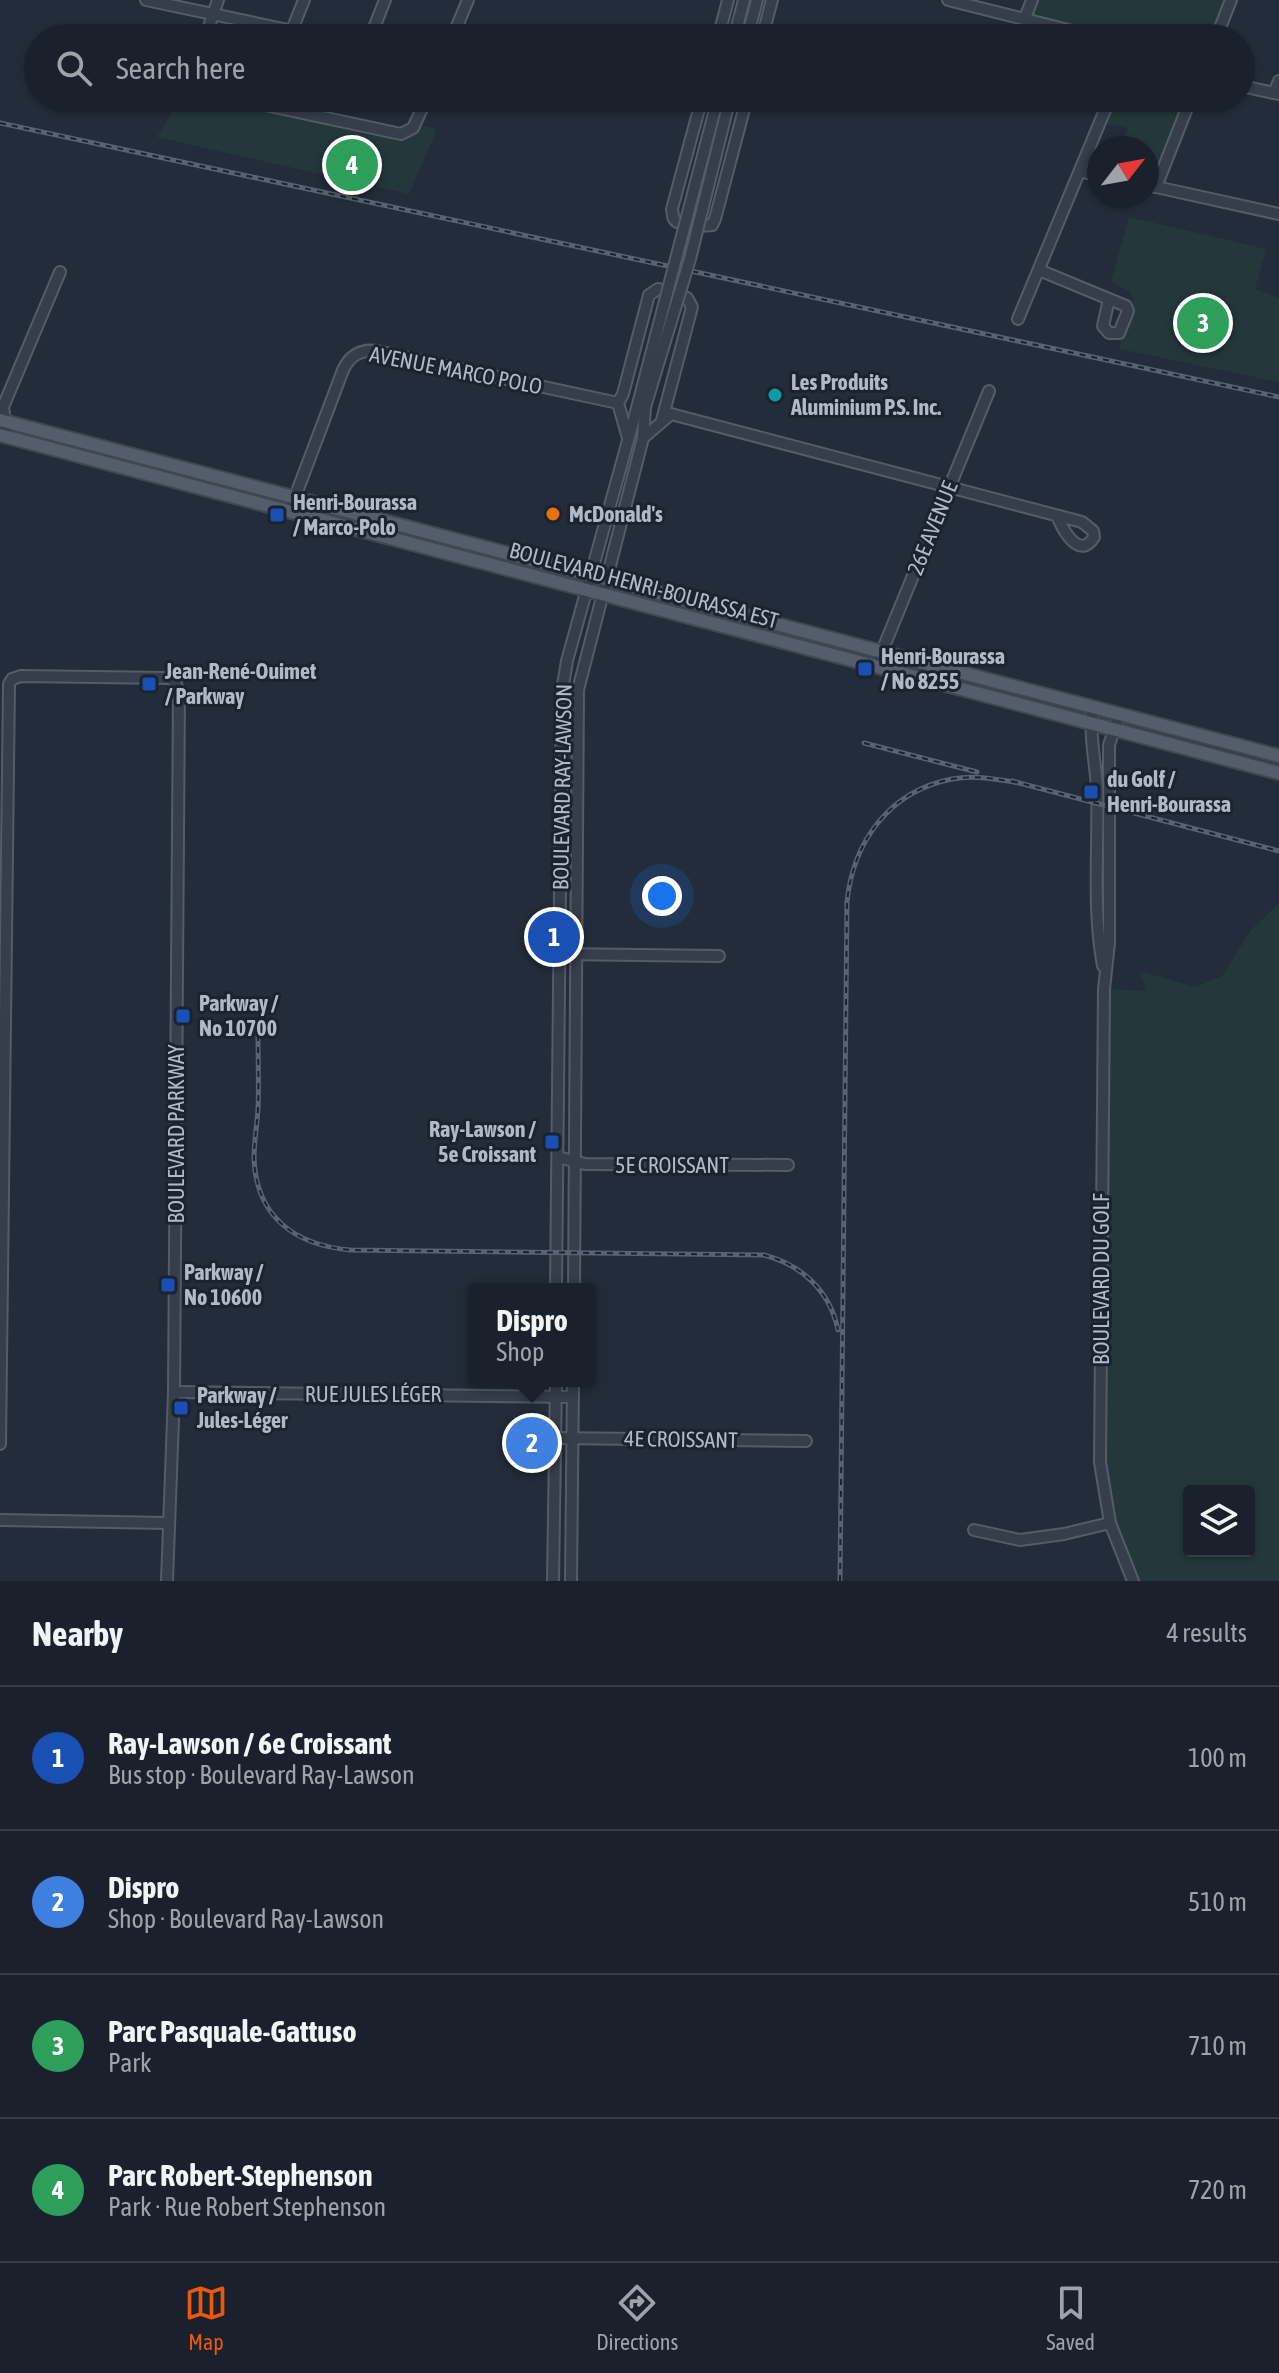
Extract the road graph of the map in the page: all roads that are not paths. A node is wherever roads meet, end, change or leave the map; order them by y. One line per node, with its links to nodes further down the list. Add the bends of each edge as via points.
1 (146, 0): 13 (street)
2 (218, 0): 13 (street)
3 (304, 0): 17 (street)
4 (385, 0): 18 (street)
5 (468, 0): 19 (street)
6 (728, 0): 20 (street)
7 (744, 0): 21 (street)
8 (757, 0): 22 (street)
9 (772, 0): 23 (street)
10 (948, 0): 14 (street)
11 (1032, 0): 14 (street)
12 (1231, 0): 25 (street)
13 (212, 13): 15 (street); 16 (street)
14 (1025, 18): 24 (street)
15 (209, 24)
16 (264, 24)
17 (294, 24)
18 (376, 24)
19 (458, 24)
20 (722, 24)
21 (738, 24)
22 (751, 24)
23 (766, 24)
24 (1048, 24)
25 (1222, 24)
26 (1279, 81): 28 (street)
27 (1255, 89): 28 (street)
28 (1276, 94)
29 (298, 112): 30 (street, via 401,134 413,128)
30 (420, 112)
31 (698, 112): 34 (street, via 672,209 677,222 706,226 715,219)
32 (715, 112): 48 (street, bridge)
33 (727, 112): 48 (street, bridge, via 690,259)
34 (743, 112)
35 (1104, 112): 38 (street)
36 (1185, 112): 37 (street)
37 (1159, 170)
38 (1080, 171): 39 (street); 42 (street)
39 (1087, 173)
40 (1159, 188): 41 (street)
41 (1279, 214)
42 (1039, 270): 44 (street); 45 (street)
43 (60, 272): 49 (street)
44 (1109, 299)
45 (1018, 319)
46 (989, 391): 54 (street, 26E AVENUE)
47 (618, 403): 50 (street, via 649,295 658,289 687,298 692,307); 53 (street); 55 (street, AVENUE MARCO POLO, via 360,351 346,362)
48 (641, 408): 52 (street, BOULEVARD RAY-LAWSON); 53 (street, BOULEVARD RAY-LAWSON)
49 (2, 420): 51 (street); 55 (main road, BOULEVARD HENRI-BOURASSA EST)
50 (662, 420): 52 (street); 54 (street, via 671,414)
51 (4, 436): 55 (main road, BOULEVARD HENRI-BOURASSA EST)
52 (643, 438): 57 (street, BOULEVARD RAY-LAWSON)
53 (628, 439): 58 (street, BOULEVARD RAY-LAWSON)
54 (949, 487): 56 (street); 60 (street, 26E AVENUE)
55 (292, 505): 58 (main road, BOULEVARD HENRI-BOURASSA EST)
56 (1058, 518)
57 (606, 581): 58 (main road, BOULEVARD HENRI-BOURASSA EST); 59 (street, BOULEVARD RAY-LAWSON); 60 (main road, BOULEVARD HENRI-BOURASSA EST)
58 (589, 582): 59 (main road, BOULEVARD HENRI-BOURASSA EST); 69 (street, BOULEVARD RAY-LAWSON, via 562,691)
59 (603, 595): 61 (main road, BOULEVARD HENRI-BOURASSA EST); 70 (street, BOULEVARD RAY-LAWSON, via 578,690)
60 (882, 651): 61 (street, 26E AVENUE); 62 (main road, BOULEVARD HENRI-BOURASSA EST)
61 (877, 665): 64 (main road, BOULEVARD HENRI-BOURASSA EST)
62 (1093, 707): 63 (main road, BOULEVARD HENRI-BOURASSA EST); 64 (street, BOULEVARD DU GOLF)
63 (1119, 715): 65 (street, BOULEVARD DU GOLF); 66 (main road, BOULEVARD HENRI-BOURASSA EST)
64 (1091, 722): 65 (main road, BOULEVARD HENRI-BOURASSA EST); 74 (street, BOULEVARD DU GOLF)
65 (1114, 729): 67 (main road, BOULEVARD HENRI-BOURASSA EST); 74 (street, BOULEVARD DU GOLF, via 1109,745 1109,943)
66 (1279, 756)
67 (1279, 773)
68 (3, 867): 82 (street, BOULEVARD PARKWAY, via 12,679 175,681); 88 (street)
69 (560, 923): 70 (street); 71 (street, BOULEVARD RAY-LAWSON)
70 (577, 923): 72 (street, BOULEVARD RAY-LAWSON)
71 (559, 954): 72 (street); 75 (street, BOULEVARD RAY-LAWSON)
72 (577, 954): 73 (street); 76 (street, BOULEVARD RAY-LAWSON)
73 (719, 956)
74 (1104, 972): 91 (street, BOULEVARD DU GOLF, via 1100,1462)
75 (558, 1157): 76 (street, 5E CROISSANT); 78 (street, BOULEVARD RAY-LAWSON)
76 (575, 1161): 77 (street, 5E CROISSANT); 79 (street, BOULEVARD RAY-LAWSON)
77 (788, 1165)
78 (556, 1283)
79 (574, 1283)
80 (556, 1387): 83 (street)
81 (573, 1387): 84 (street)
82 (174, 1392): 83 (street, RUE JULES LÉGER); 90 (street, BOULEVARD PARKWAY)
83 (555, 1397): 84 (street, RUE JULES LÉGER); 85 (street)
84 (573, 1397): 86 (street)
85 (555, 1438): 86 (street, 4E CROISSANT); 94 (street)
86 (572, 1438): 87 (street, 4E CROISSANT); 95 (street)
87 (806, 1441)
88 (0, 1444)
89 (0, 1520): 90 (street)
90 (167, 1523): 93 (street, BOULEVARD PARKWAY)
91 (1110, 1523): 92 (street, via 1020,1540); 96 (street, BOULEVARD DU GOLF)
92 (974, 1530)
93 (167, 1581)
94 (553, 1581)
95 (571, 1581)
96 (1133, 1581)

